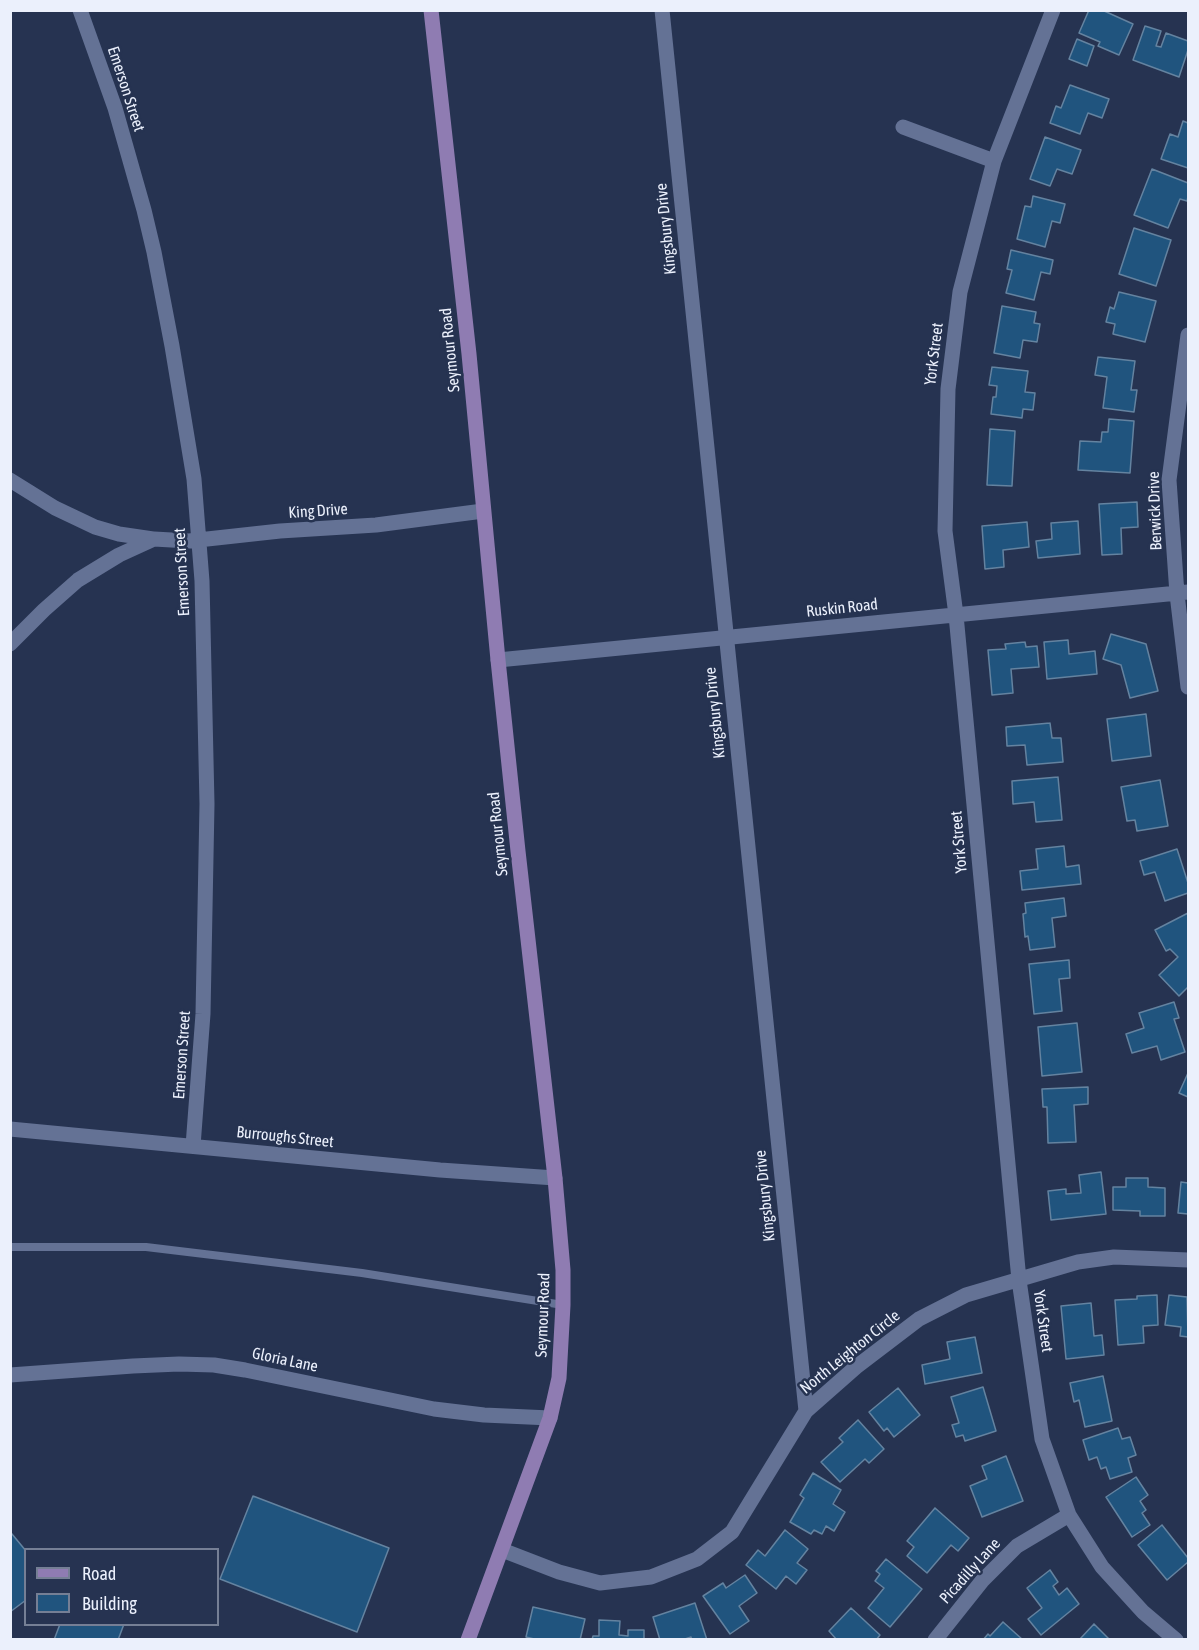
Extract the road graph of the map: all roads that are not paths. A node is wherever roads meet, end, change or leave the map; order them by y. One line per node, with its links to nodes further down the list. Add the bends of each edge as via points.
1 (80, 10): 11 (street, Emerson Street, via 115,108 154,252 194,479)
2 (431, 10): 9 (street, Seymour Road)
3 (662, 10): 14 (street, Kingsbury Drive)
4 (1053, 10): 6 (street, York Street)
5 (903, 127): 6 (street)
6 (994, 160): 13 (street, York Street, via 960,292 948,389 945,531)
7 (1188, 335): 12 (street, Berwick Drive, via 1169,480)
8 (10, 480): 10 (street, King Drive, via 95,527)
9 (483, 511): 11 (street, King Drive, via 376,525); 16 (street, Seymour Road)
10 (154, 539): 11 (street, King Drive); 15 (street, King Drive, via 78,580)
11 (199, 540): 19 (street, Emerson Street, via 207,804 203,1014)
12 (1183, 593): 13 (street, Ruskin Road); 17 (street, Berwick Drive)
13 (956, 615): 14 (street, Ruskin Road); 23 (street, York Street)
14 (726, 637): 16 (street, Ruskin Road); 26 (street, Kingsbury Drive)
15 (10, 644)
16 (498, 660): 20 (street, Seymour Road)
17 (1188, 687)
18 (10, 1129): 19 (street, Burroughs Street)
19 (193, 1146): 20 (street, Burroughs Street)
20 (555, 1178): 24 (street, Seymour Road)
21 (10, 1247): 24 (lane, via 146,1247 362,1273)
22 (1188, 1260): 23 (street, North Leighton Circle, via 1114,1257 1078,1262)
23 (1019, 1280): 26 (street, North Leighton Circle, via 966,1295 919,1319); 28 (street, York Street, via 1042,1438)
24 (563, 1305): 27 (street, Seymour Road, via 559,1377)
25 (10, 1375): 27 (street, Gloria Lane, via 214,1365 434,1409)
26 (806, 1411): 29 (street, North Leighton Circle, via 732,1532 697,1559 651,1578 600,1583)
27 (550, 1418): 29 (street, Seymour Road)
28 (1069, 1515): 31 (street, Picadilly Lane, via 1017,1546 982,1581); 32 (street, York Street, via 1102,1567 1143,1612)
29 (502, 1550): 30 (street, Seymour Road)
30 (468, 1640)
31 (935, 1640)
32 (1176, 1640)

